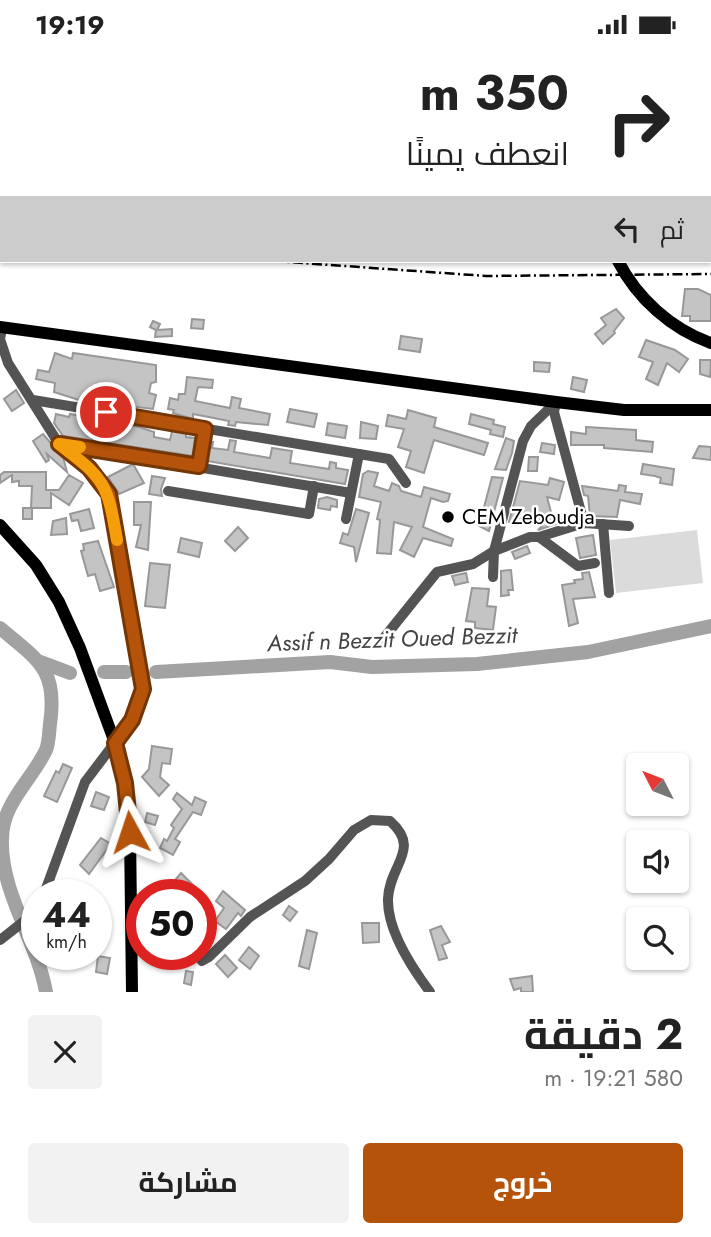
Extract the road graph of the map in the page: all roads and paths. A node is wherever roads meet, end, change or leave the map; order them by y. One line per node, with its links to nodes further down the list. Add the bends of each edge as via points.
1 (619, 263): 3 (main road, via 635,290 654,307)
2 (1, 328): 4 (street, via 3,351); 5 (main road)
3 (711, 343)
4 (33, 400): 7 (street); 8 (street)
5 (556, 402): 6 (main road); 16 (street, via 554,412); 21 (street, via 531,426 523,441)
6 (711, 410)
7 (205, 429): 9 (street); 10 (street)
8 (59, 444): 10 (street); 26 (street, via 89,468 109,494 143,689 132,720)
9 (359, 454): 11 (street, via 389,459); 14 (street)
10 (199, 466): 12 (street)
11 (406, 483)
12 (314, 486): 13 (street, via 309,514); 14 (street)
13 (167, 491)
14 (351, 493): 15 (street)
15 (346, 519)
16 (583, 523): 17 (street); 20 (street)
17 (603, 524): 19 (street); 24 (street)
18 (0, 525): 26 (main road, via 36,565 59,602)
19 (629, 526)
20 (540, 537): 21 (street); 22 (street, via 578,566)
21 (494, 551): 23 (street); 25 (street, via 473,564 437,572)
22 (595, 563)
23 (493, 577)
24 (609, 593)
25 (379, 644)
26 (115, 743): 27 (street, via 85,782); 28 (main road, via 128,799)
27 (49, 879)
28 (134, 879)
29 (21, 923): 30 (street)
30 (4, 937)
31 (217, 949): 34 (street, via 250,917 305,881 354,830 371,820 390,821 403,832 405,845 387,899 391,924)
32 (134, 970): 33 (main road)
33 (132, 992)
34 (430, 992)

